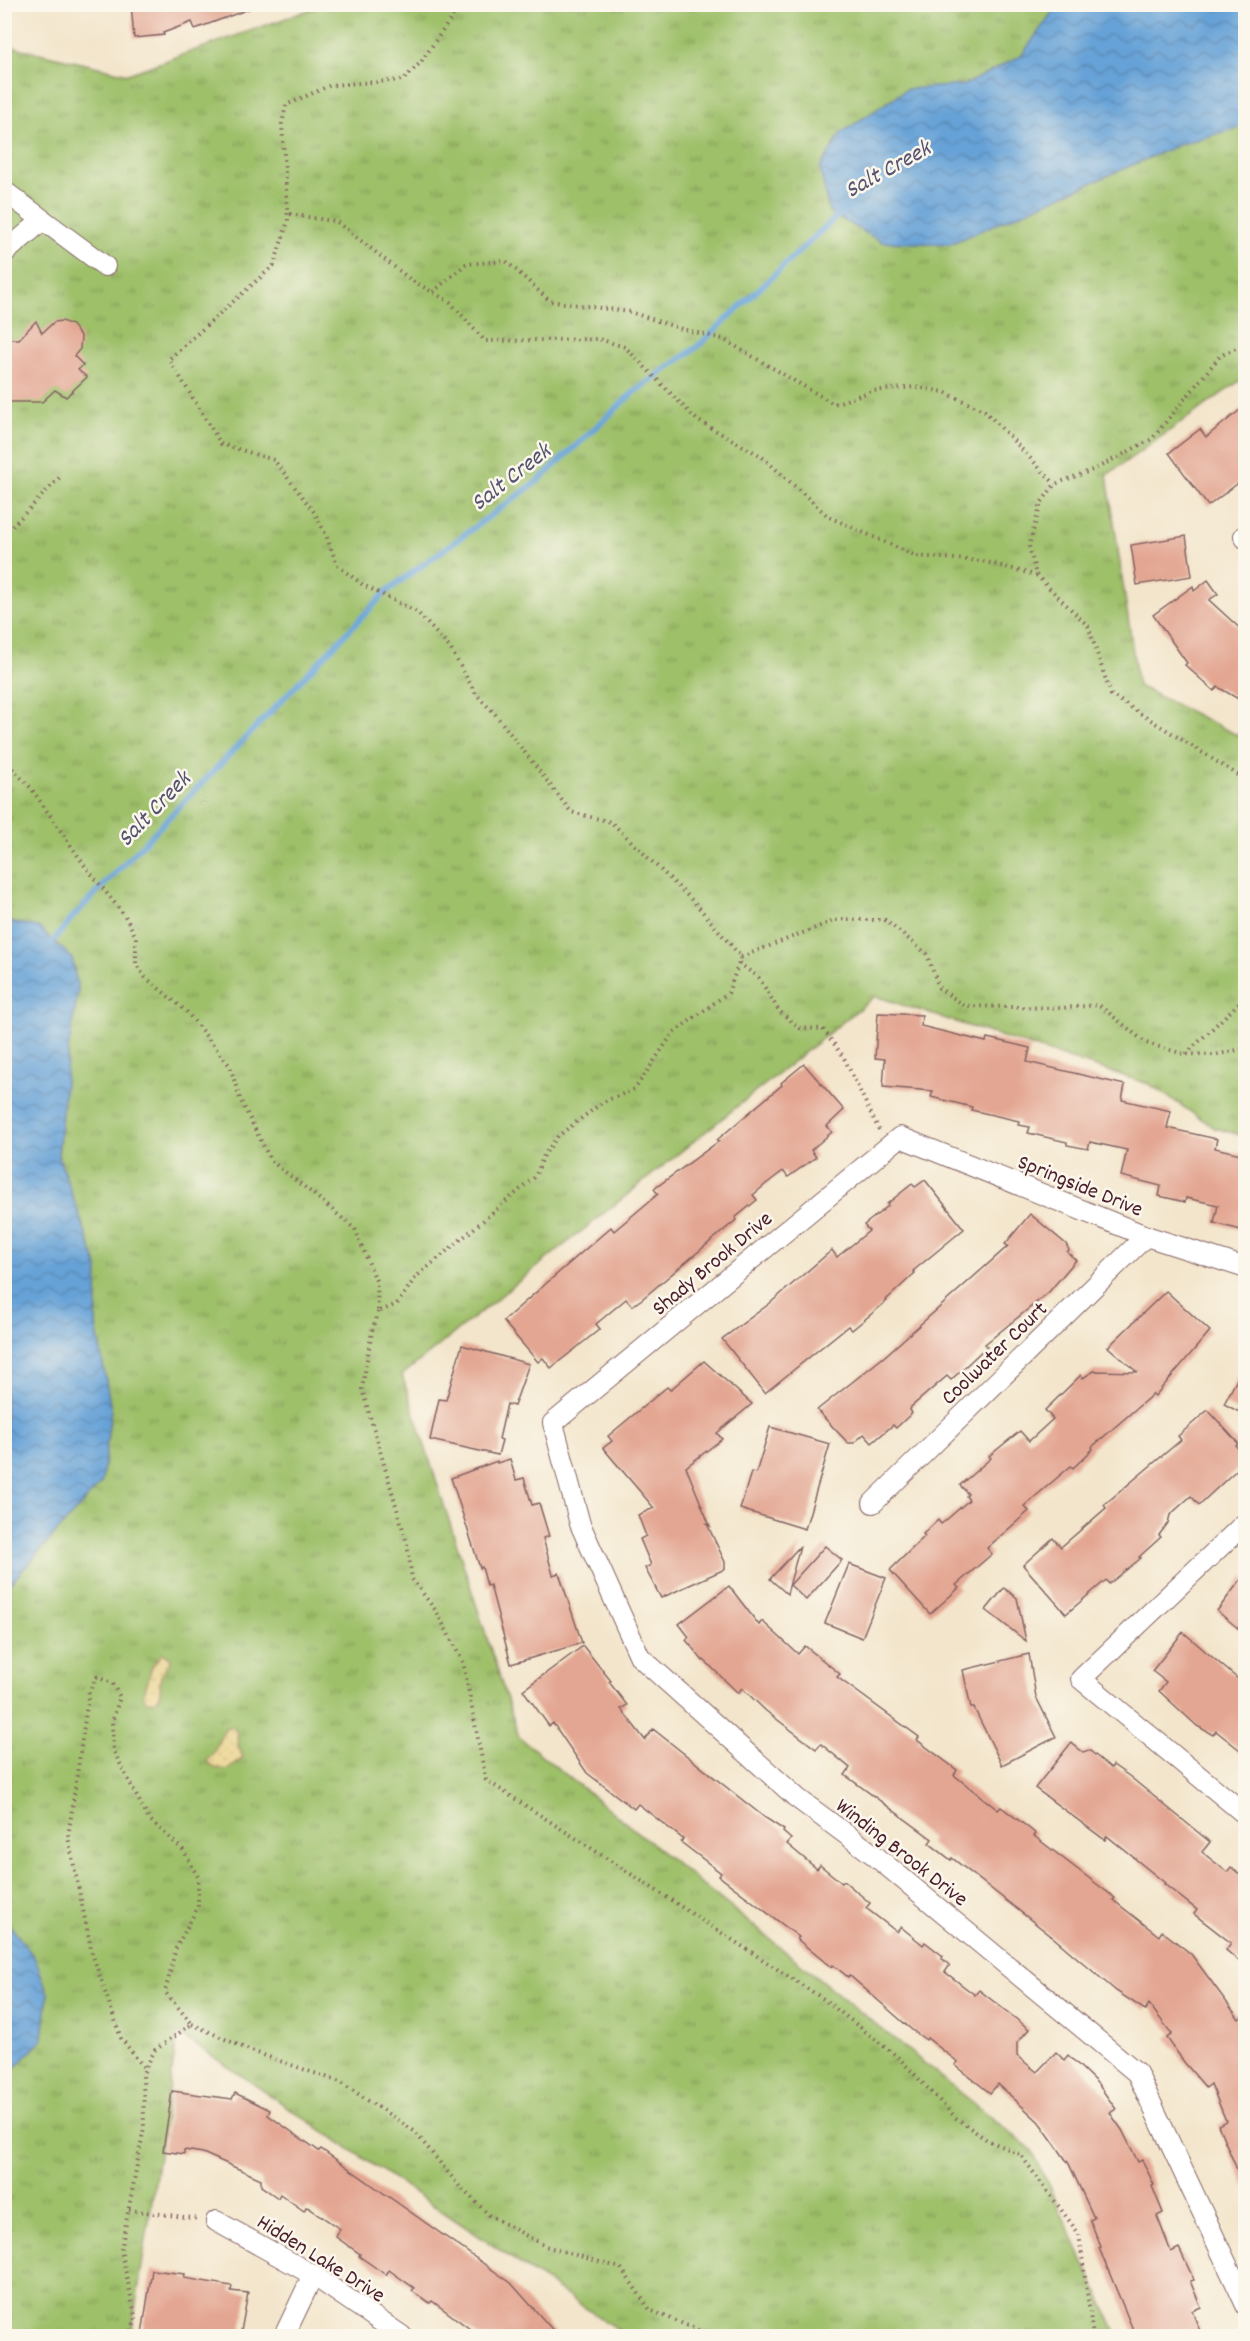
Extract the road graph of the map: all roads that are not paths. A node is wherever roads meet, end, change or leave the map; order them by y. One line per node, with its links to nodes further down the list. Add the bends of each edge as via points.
1 (4, 191): 2 (street)
2 (43, 220): 3 (street); 4 (street)
3 (4, 253)
4 (105, 266)
5 (894, 1142): 6 (street, Springside Drive); 8 (street, Shady Brook Drive)
6 (1146, 1236): 7 (street, Springside Drive); 9 (street, Coolwater Court)
7 (1245, 1268)
8 (553, 1423): 14 (street, Winding Brook Drive, via 580,1524 639,1657 797,1798 874,1855 1137,2073)
9 (873, 1503)
10 (1245, 1522): 11 (street, via 1082,1679)
11 (1245, 1815)
12 (216, 2221): 13 (street, Hidden Lake Drive)
13 (313, 2275): 15 (street); 16 (street, Hidden Lake Drive)
14 (1245, 2305)
15 (284, 2337)
16 (402, 2337)

